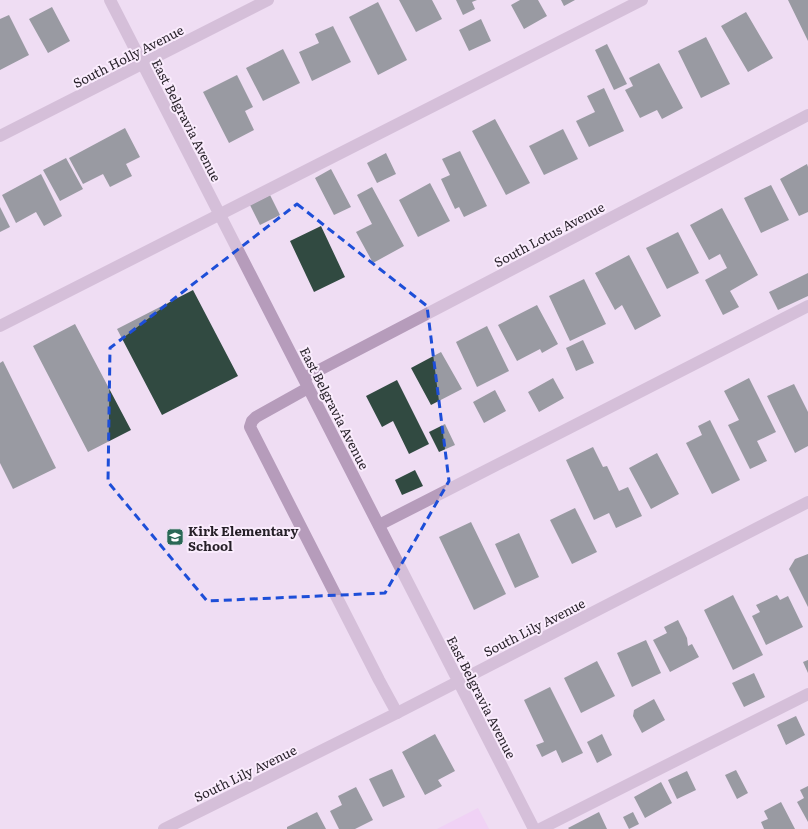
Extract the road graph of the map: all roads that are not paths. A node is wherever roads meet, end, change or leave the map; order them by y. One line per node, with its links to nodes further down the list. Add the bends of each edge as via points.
1 (110, 0): 4 (street, East Belgravia Avenue)
2 (268, 0): 4 (street, South Holly Avenue)
3 (642, 0): 7 (street)
4 (143, 64): 6 (street, South Holly Avenue); 7 (street, East Belgravia Avenue)
5 (808, 115): 10 (street, South Lotus Avenue)
6 (0, 136)
7 (220, 214): 9 (street); 10 (street, East Belgravia Avenue)
8 (808, 306): 12 (street)
9 (0, 326)
10 (306, 383): 12 (street, East Belgravia Avenue); 15 (street, South Lotus Avenue, via 256,417 250,427)
11 (808, 502): 13 (street, South Lily Avenue)
12 (379, 525): 13 (street, East Belgravia Avenue)
13 (459, 682): 15 (street, South Lily Avenue); 17 (street, East Belgravia Avenue)
14 (808, 694): 18 (street)
15 (397, 713): 16 (street, South Lily Avenue)
16 (164, 829)
17 (534, 829)
18 (540, 829)

